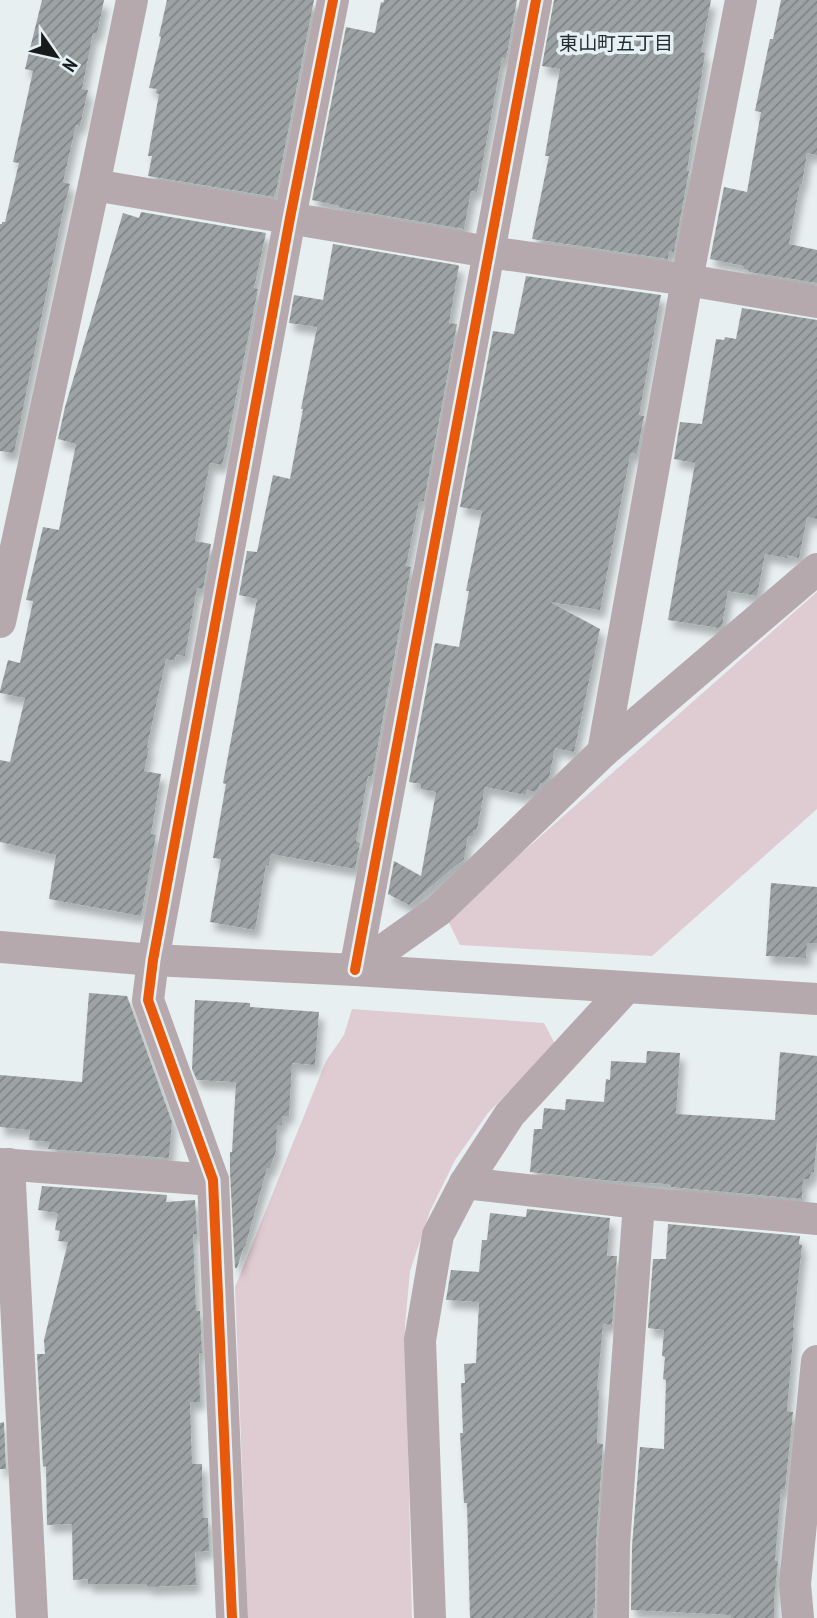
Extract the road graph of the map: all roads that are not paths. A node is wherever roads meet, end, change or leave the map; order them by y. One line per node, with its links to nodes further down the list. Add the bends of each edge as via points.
1 (131, 0): 5 (street)
2 (333, 0): 6 (street)
3 (536, 0): 7 (street)
4 (741, 0): 8 (street)
5 (94, 185): 6 (street); 11 (street)
6 (290, 218): 7 (street); 14 (street)
7 (489, 252): 8 (street); 15 (street)
8 (687, 280): 9 (street); 12 (street)
9 (817, 302)
10 (817, 569): 12 (street)
11 (0, 622)
12 (603, 752): 15 (street, via 438,911)
13 (0, 947): 14 (street)
14 (153, 960): 15 (street); 19 (street, via 148,1000)
15 (355, 970): 16 (street)
16 (626, 988): 17 (street); 20 (street, via 510,1114)
17 (817, 999)
18 (4, 1164): 19 (street); 24 (street)
19 (213, 1180): 25 (street)
20 (465, 1183): 21 (street); 26 (street, via 438,1235 420,1340)
21 (639, 1203): 22 (street); 27 (street, via 614,1545)
22 (817, 1219)
23 (817, 1361): 28 (street, via 795,1584)
24 (32, 1618)
25 (232, 1618)
26 (430, 1618)
27 (613, 1618)
28 (799, 1618)

